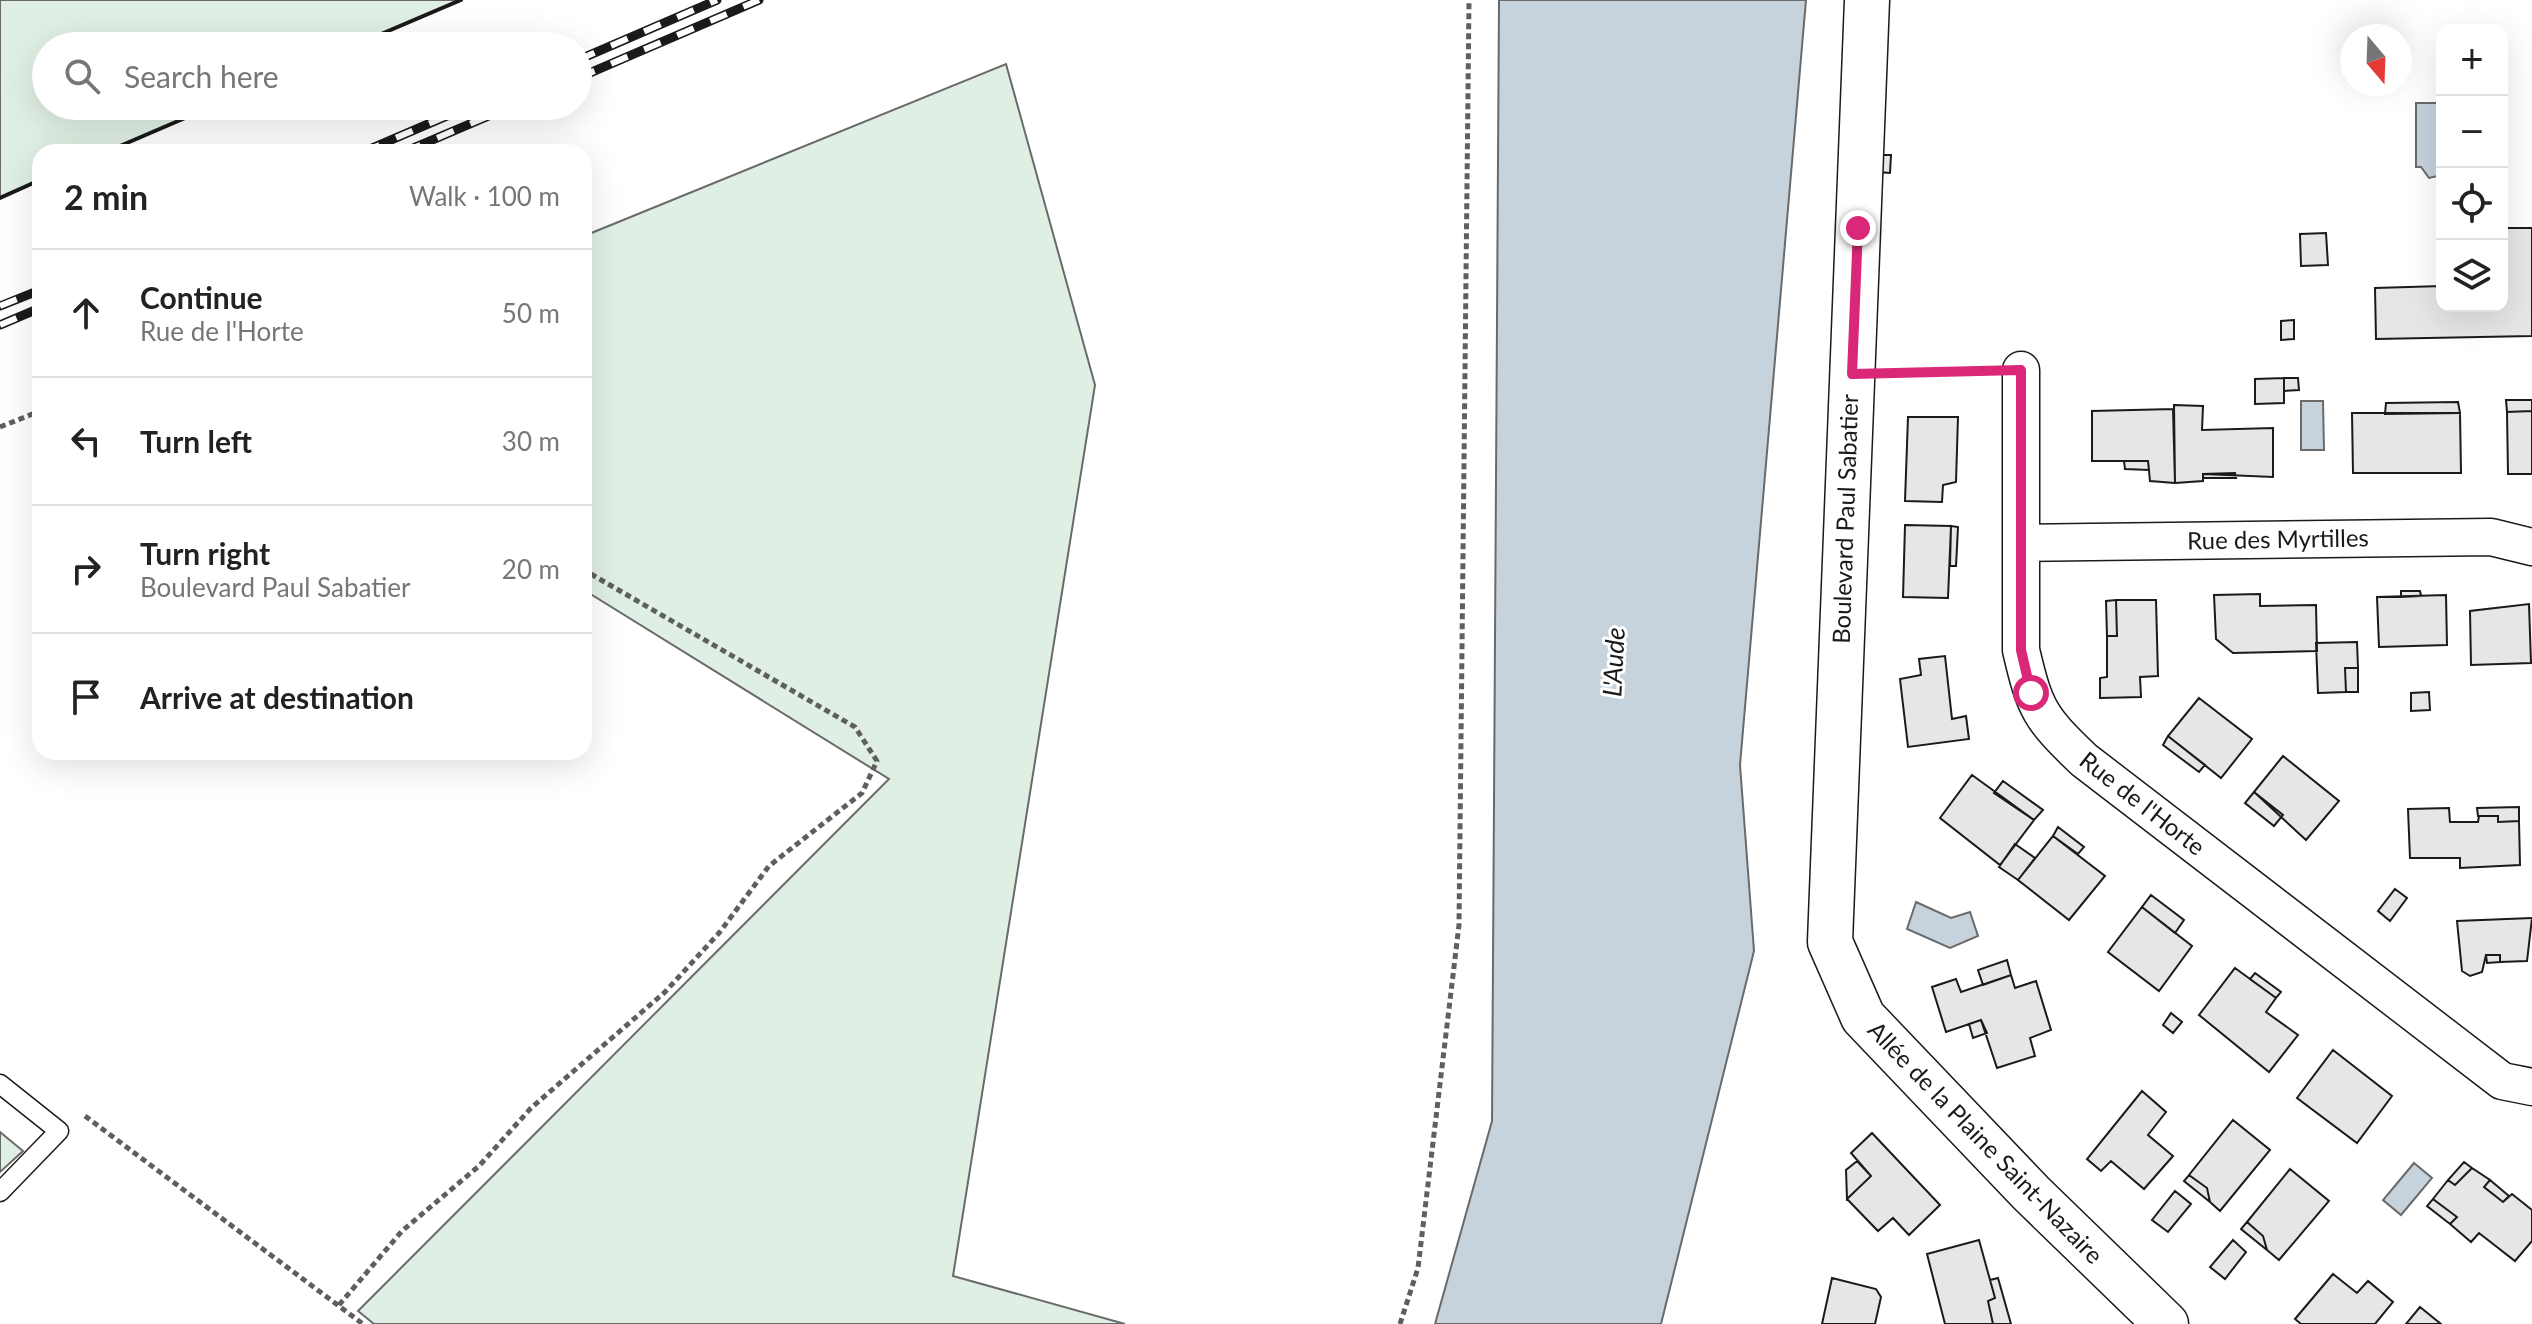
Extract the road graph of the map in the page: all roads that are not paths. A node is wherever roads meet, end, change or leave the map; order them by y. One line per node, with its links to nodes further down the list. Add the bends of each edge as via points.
1 (1867, 0): 5 (street, Boulevard Paul Sabatier)
2 (2021, 370): 3 (street, Rue de l'Horte)
3 (2022, 543): 4 (street, Rue des Myrtilles, via 2491,537); 7 (street, Rue de l'Horte, via 2021,650 2045,723 2084,760 2502,1081)
4 (2532, 547)
5 (1830, 942): 9 (street, Allée de la Plaine Saint-Nazaire, via 1863,1017 2031,1193)
6 (0, 1084): 8 (lane, via 59,1131)
7 (2532, 1087)
8 (0, 1192)
9 (2166, 1324)

